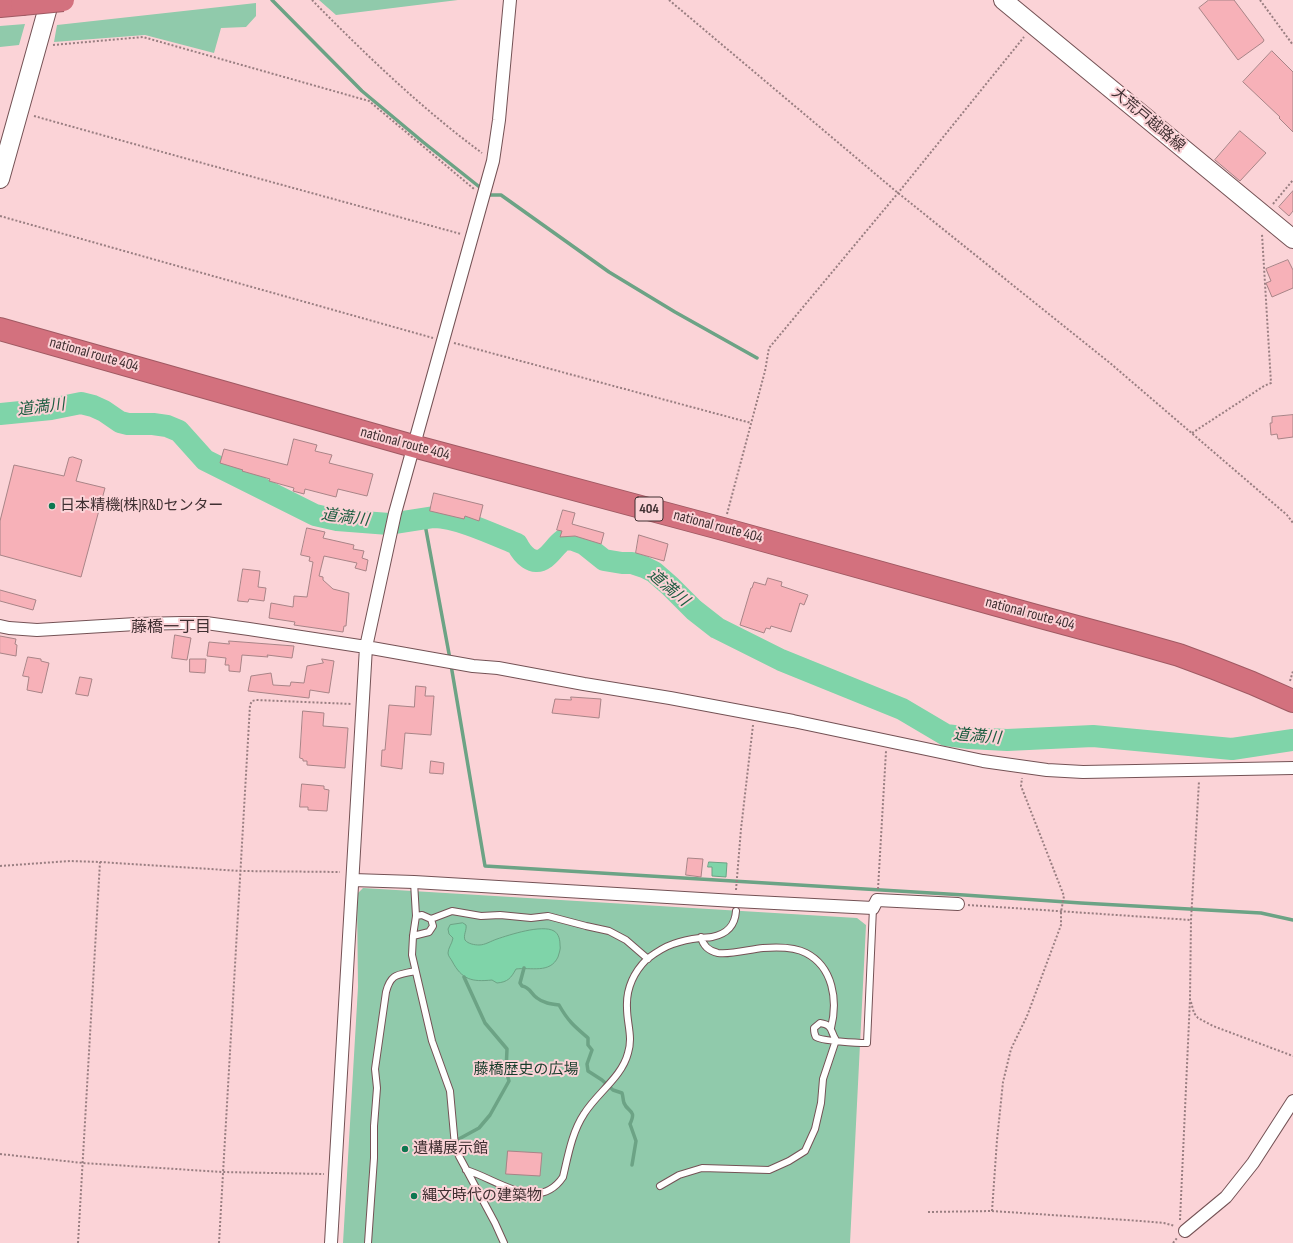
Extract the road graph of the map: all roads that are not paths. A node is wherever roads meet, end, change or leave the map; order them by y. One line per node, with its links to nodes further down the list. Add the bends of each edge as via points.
1 (50, 0): 6 (main road)
2 (63, 0): 5 (highway, bridge)
3 (510, 0): 9 (street, via 493,161)
4 (1003, 0): 7 (main road, 大荒戸越路線)
5 (0, 6)
6 (0, 179)
7 (1293, 239)
8 (0, 329): 9 (highway, national route 404 / 404)
9 (413, 446): 11 (street, via 395,513); 12 (highway, national route 404 / 404, via 1179,655)
10 (0, 626): 11 (street, via 37,630 206,623)
11 (366, 647): 13 (street, via 754,713 1024,768 1083,772); 14 (street)
12 (1293, 701)
13 (1293, 768)
14 (354, 876): 15 (street); 31 (street)
15 (414, 882): 18 (street); 19 (lane)
16 (875, 904): 17 (street); 18 (street); 26 (lane, via 866,1043)
17 (958, 904)
18 (736, 906): 22 (lane, via 735,920 730,928 711,938)
19 (416, 916): 20 (lane, via 422,915); 21 (lane)
20 (431, 919): 21 (lane, via 433,926 429,932); 23 (lane, via 452,911 481,916 548,916 609,931 626,940)
21 (413, 936): 24 (lane, via 412,955)
22 (701, 937): 23 (lane, via 673,944); 25 (lane, via 708,949 719,953 764,948 805,952 815,959 832,984 834,1014)
23 (648, 958): 28 (lane, via 634,975 629,991 626,1008 630,1043 624,1064 584,1112 578,1124 563,1177 558,1184 544,1192 526,1194)
24 (416, 972): 28 (lane, via 432,1041 450,1091 456,1146); 32 (lane, via 393,977 386,992 375,1069 377,1088)
25 (831, 1028): 26 (lane); 26 (lane, via 826,1023 820,1023 814,1028 814,1033 820,1039)
26 (836, 1040): 29 (lane, via 823,1079 815,1129 805,1151 769,1170 702,1168 679,1175)
27 (1293, 1101): 30 (street, via 1253,1163 1226,1198)
28 (466, 1170): 33 (lane)
29 (660, 1186)
30 (1185, 1231)
31 (331, 1243)
32 (368, 1243)
33 (504, 1243)

